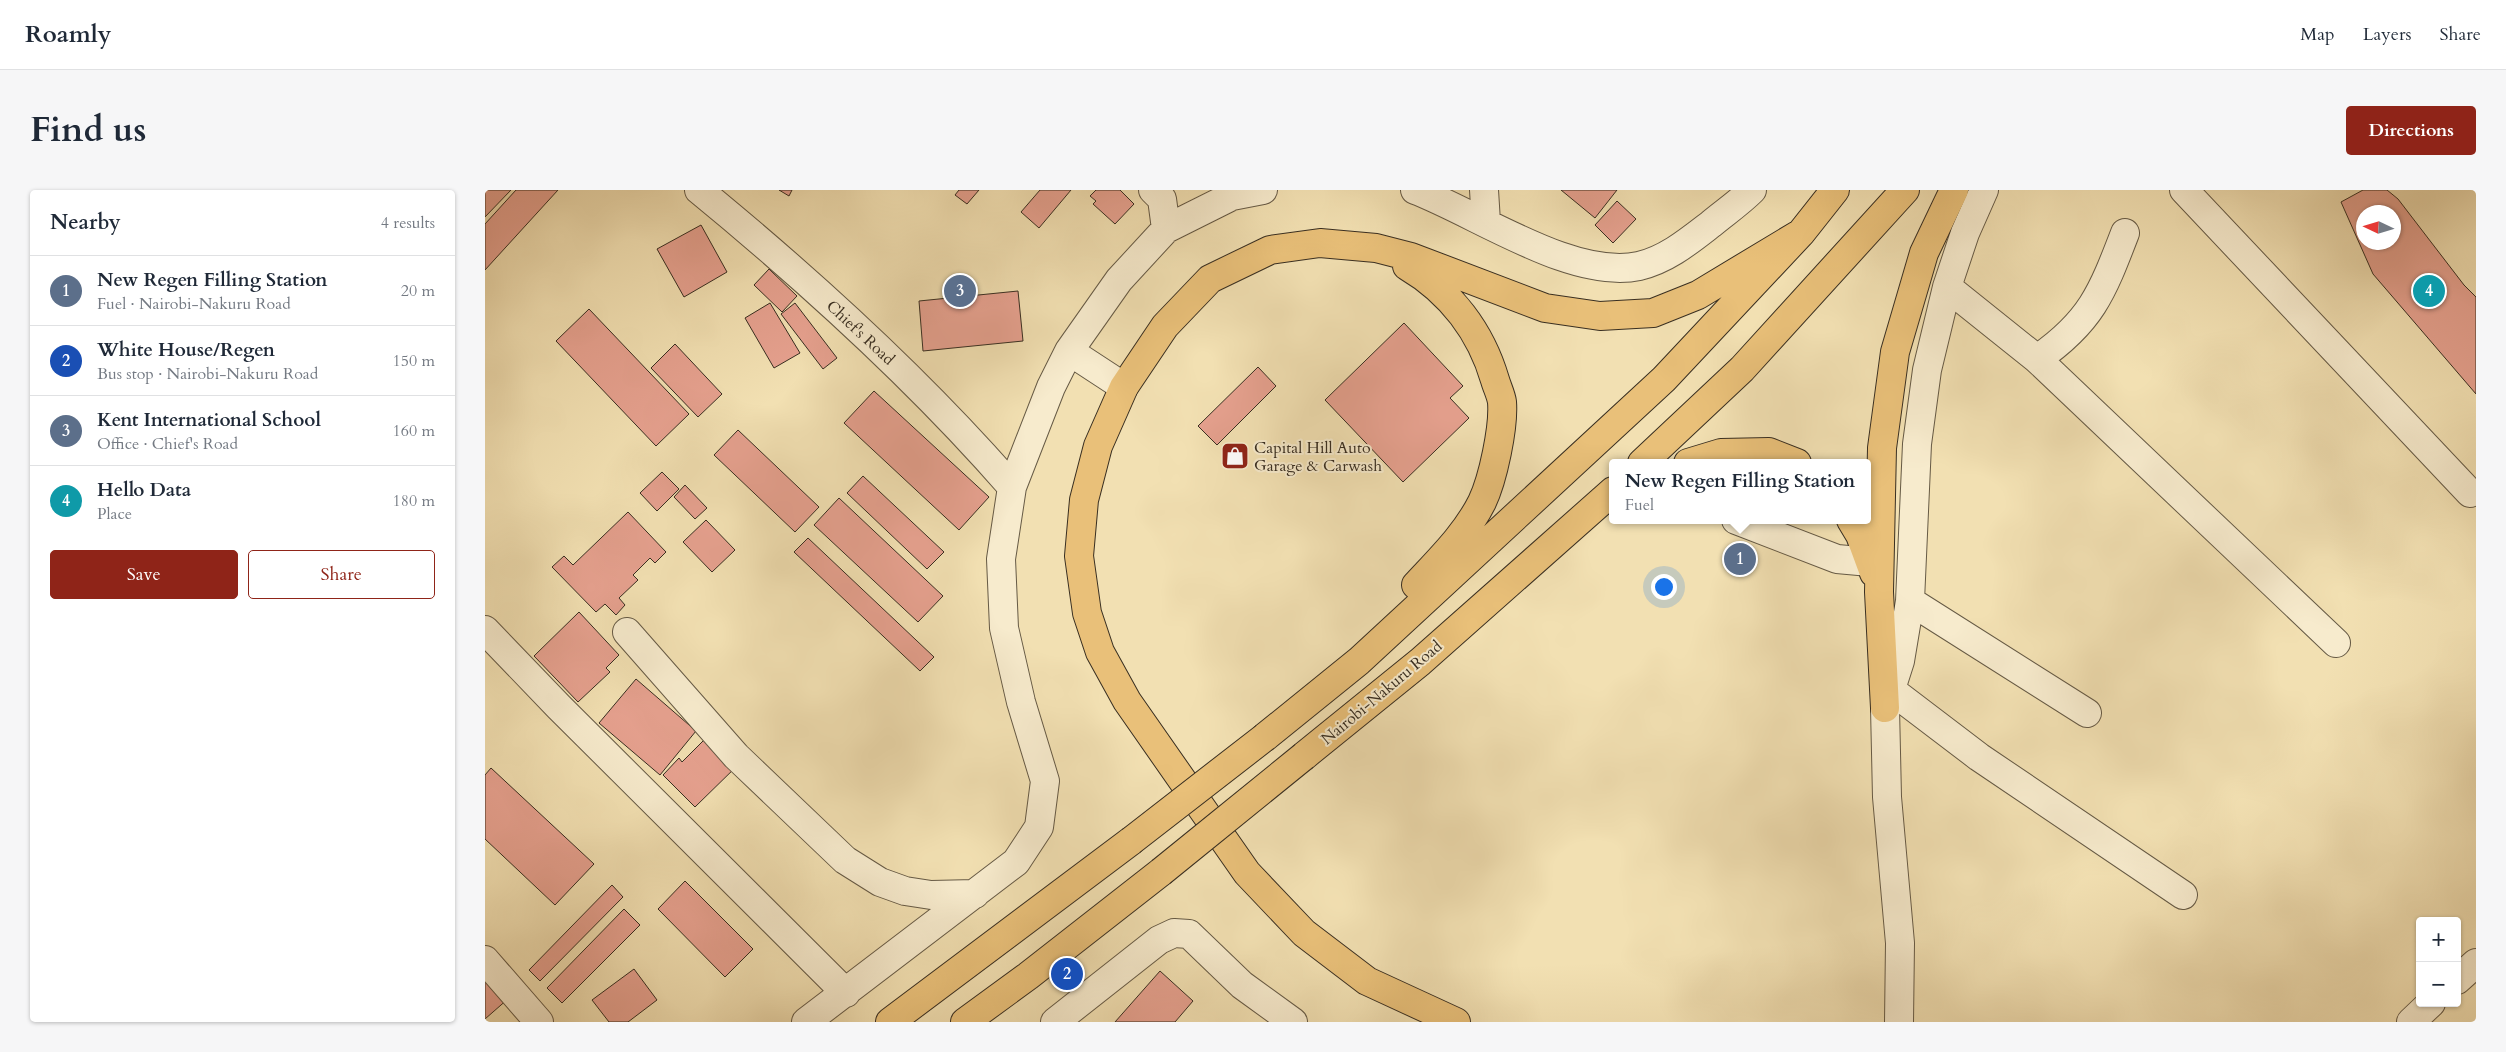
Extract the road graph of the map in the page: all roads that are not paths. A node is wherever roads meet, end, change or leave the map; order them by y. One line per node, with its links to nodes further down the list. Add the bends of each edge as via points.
1 (699, 190): 24 (street, Chief's Road, via 865,332 961,428)
2 (1153, 190): 13 (street, via 1162,198)
3 (1263, 190): 13 (street, via 1232,196)
4 (1415, 190): 12 (street)
5 (1484, 190): 12 (street)
6 (1751, 190): 12 (street, via 1680,249 1640,266 1594,266 1545,250)
7 (1835, 190): 14 (highway)
8 (1905, 190): 21 (highway, via 1742,369)
9 (1954, 190): 30 (highway, via 1924,253 1895,352 1882,448)
10 (1984, 190): 17 (street)
11 (2184, 190): 25 (street)
12 (1486, 222)
13 (1166, 229): 18 (street, via 1119,280)
14 (1801, 233): 16 (highway, via 1698,295 1653,313 1600,316 1545,308 1411,257); 35 (highway, via 1664,378)
15 (2125, 233): 19 (street, via 2107,280 2087,315 2063,341)
16 (1376, 248): 20 (highway, via 1320,243 1270,250 1210,279 1165,326); 35 (highway, via 1427,278 1466,317 1489,358 1502,402 1498,450 1482,501 1456,541 1402,600)
17 (1947, 287): 19 (street); 31 (street, via 1927,370 1917,444)
18 (1069, 351): 20 (street); 24 (street, via 1051,387)
19 (2037, 359): 34 (street)
20 (1124, 387): 51 (highway, via 1098,446 1083,510 1079,556 1087,613 1100,652 1127,701 1253,880 1304,932 1367,981)
21 (1646, 459)
22 (1701, 459): 23 (highway, via 1721,453 1769,452)
23 (1787, 459)
24 (1012, 487): 38 (street, via 1001,559 1004,628 1021,702 1045,781 1039,827 1016,862)
25 (2470, 493)
26 (1607, 504): 49 (highway, Nairobi-Nakuru Road, bridge, via 1523,590 1420,662 1161,872)
27 (1746, 524): 29 (street, via 1837,559)
28 (1853, 524): 29 (highway)
29 (1870, 562): 30 (highway)
30 (1879, 592): 36 (highway)
31 (1910, 601): 36 (street, via 1900,661); 37 (street)
32 (485, 630): 43 (street)
33 (627, 632): 38 (street, via 736,756 845,860 880,882 905,891 931,895)
34 (2336, 643)
35 (1359, 661): 48 (highway, bridge, via 1131,841)
36 (1888, 699): 39 (street); 52 (street, via 1887,797 1900,943)
37 (2087, 714)
38 (975, 894): 43 (street)
39 (2183, 896)
40 (485, 960): 46 (street)
41 (2476, 963): 42 (street)
42 (2461, 976)
43 (846, 993): 47 (street)
44 (2427, 1007): 53 (street)
45 (1069, 1019): 50 (street, via 1159,940 1174,933 1189,934 1242,986)
46 (539, 1022)
47 (806, 1022)
48 (890, 1022)
49 (965, 1022)
50 (1293, 1022)
51 (1456, 1022)
52 (1899, 1022)
53 (2411, 1022)

